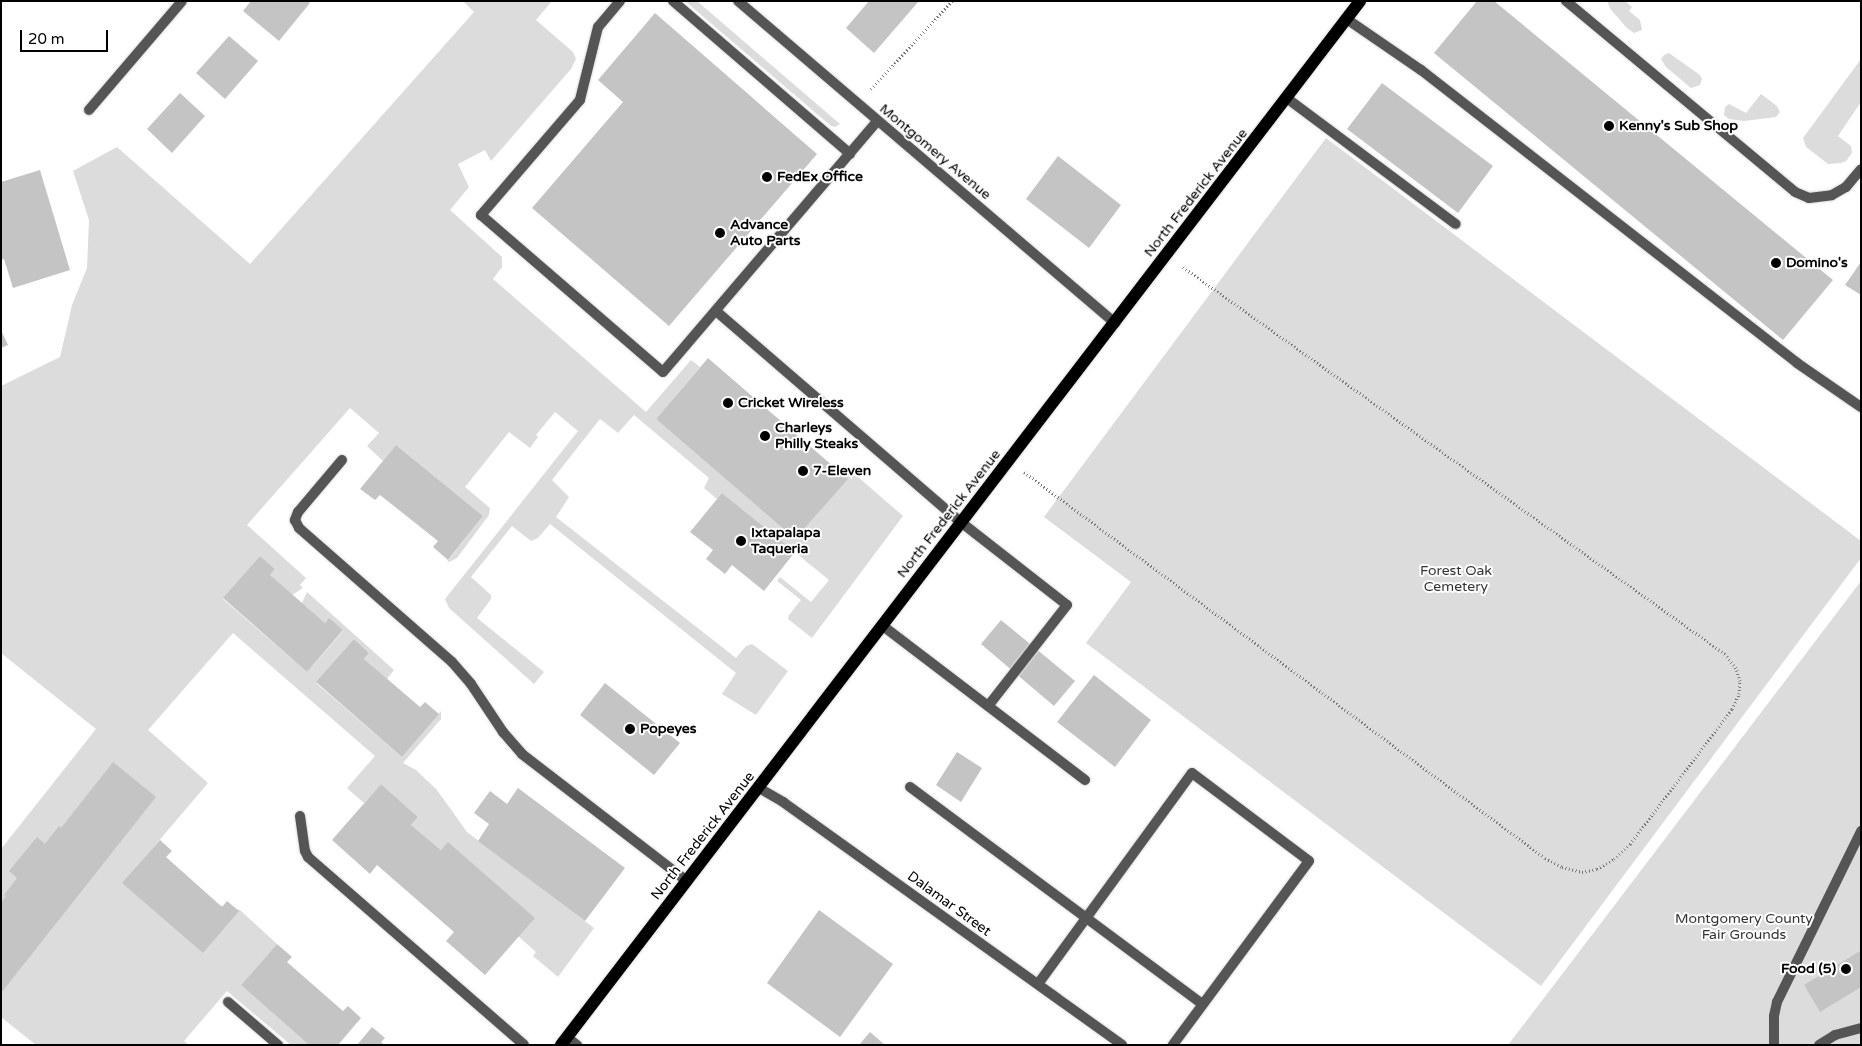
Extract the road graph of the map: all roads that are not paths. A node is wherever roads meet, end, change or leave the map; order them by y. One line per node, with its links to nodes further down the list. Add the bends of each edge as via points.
1 (182, 1): 9 (street)
2 (620, 1): 14 (street, via 598,27 580,100 481,215 663,372)
3 (673, 1): 11 (street)
4 (738, 1): 10 (street, Montgomery Avenue)
5 (1360, 1): 7 (main road, North Frederick Avenue)
6 (1566, 1): 12 (street, via 1795,192 1809,198 1832,196 1846,187)
7 (1348, 20): 8 (main road, North Frederick Avenue); 16 (street, via 1421,70 1797,363)
8 (1288, 99): 13 (street); 15 (main road, North Frederick Avenue)
9 (89, 110)
10 (878, 121): 11 (street); 15 (street, Montgomery Avenue)
11 (850, 154): 14 (street)
12 (1861, 169)
13 (1456, 224)
14 (716, 311): 18 (street)
15 (1116, 323): 18 (main road, North Frederick Avenue)
16 (1861, 407)
17 (342, 460): 26 (street, via 298,512 295,520 299,528 452,662 522,754)
18 (962, 523): 19 (main road, North Frederick Avenue); 20 (street, via 1067,605)
19 (883, 626): 20 (street); 23 (main road, North Frederick Avenue)
20 (988, 706): 21 (street)
21 (1086, 780)
22 (910, 787): 27 (street)
23 (759, 788): 26 (main road, North Frederick Avenue); 28 (street, Dalamar Street)
24 (300, 816): 34 (street, via 308,857)
25 (1861, 831): 37 (street, via 1777,1002)
26 (687, 881): 32 (main road, North Frederick Avenue)
27 (1086, 917): 28 (street); 30 (street); 30 (street, via 1192,774 1200,779 1309,861)
28 (1038, 984): 35 (street, Dalamar Street)
29 (228, 1002): 33 (street)
30 (1202, 1004): 36 (street)
31 (1861, 1028): 38 (street, via 1834,1035)
32 (568, 1042)
33 (278, 1045)
34 (524, 1045)
35 (1122, 1045)
36 (1173, 1045)
37 (1774, 1045)
38 (1819, 1045)

